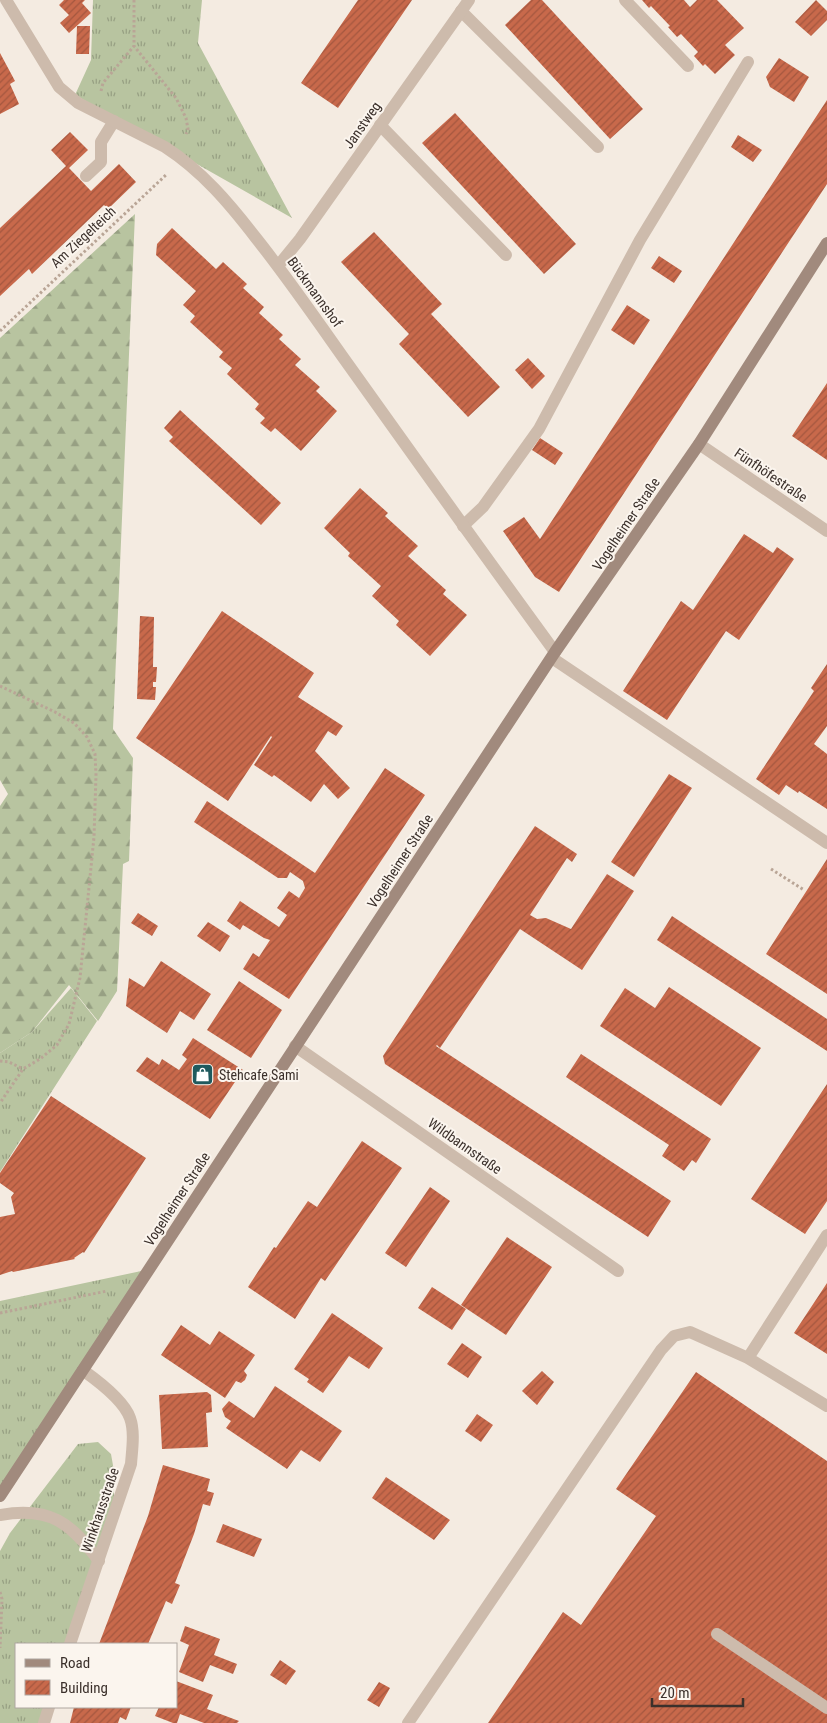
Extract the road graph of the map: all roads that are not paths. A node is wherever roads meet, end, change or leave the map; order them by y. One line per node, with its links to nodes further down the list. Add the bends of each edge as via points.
1 (6, 0): 7 (street, Bückmannshof, via 59,87 78,104)
2 (469, 0): 4 (street, Janstweg)
3 (625, 0): 6 (street)
4 (461, 11): 8 (street, Janstweg); 9 (street)
5 (748, 62): 15 (street, via 640,240 539,429 483,508)
6 (688, 66)
7 (114, 121): 10 (street, via 101,142 101,162); 13 (street, Bückmannshof, via 179,156 206,178)
8 (380, 125): 12 (street); 13 (street, Janstweg)
9 (598, 147)
10 (86, 176)
11 (827, 243): 14 (main road, Vogelheimer Straße)
12 (506, 255)
13 (278, 266): 15 (street, Bückmannshof)
14 (698, 444): 16 (street, Fünfhöfestraße); 17 (main road, Vogelheimer Straße)
15 (463, 526): 17 (street, Bückmannshof)
16 (827, 531)
17 (554, 655): 18 (street, Bückmannshof); 19 (main road, Vogelheimer Straße)
18 (827, 843)
19 (295, 1046): 21 (street, Wildbannstraße); 23 (main road, Vogelheimer Straße)
20 (827, 1235): 22 (street)
21 (618, 1271)
22 (748, 1358): 24 (street); 33 (street, via 690,1332 674,1336 650,1366)
23 (84, 1371): 25 (main road, Vogelheimer Straße); 27 (street, Winkhausstraße, via 116,1398 130,1417 132,1435 131,1464)
24 (827, 1406)
25 (0, 1496)
26 (0, 1515): 27 (street, via 30,1513 53,1517 75,1531)
27 (99, 1561): 29 (street, Winkhausstraße)
28 (717, 1634): 31 (street)
29 (70, 1643)
30 (48, 1708): 32 (street)
31 (827, 1708)
32 (44, 1723)
33 (408, 1723)

